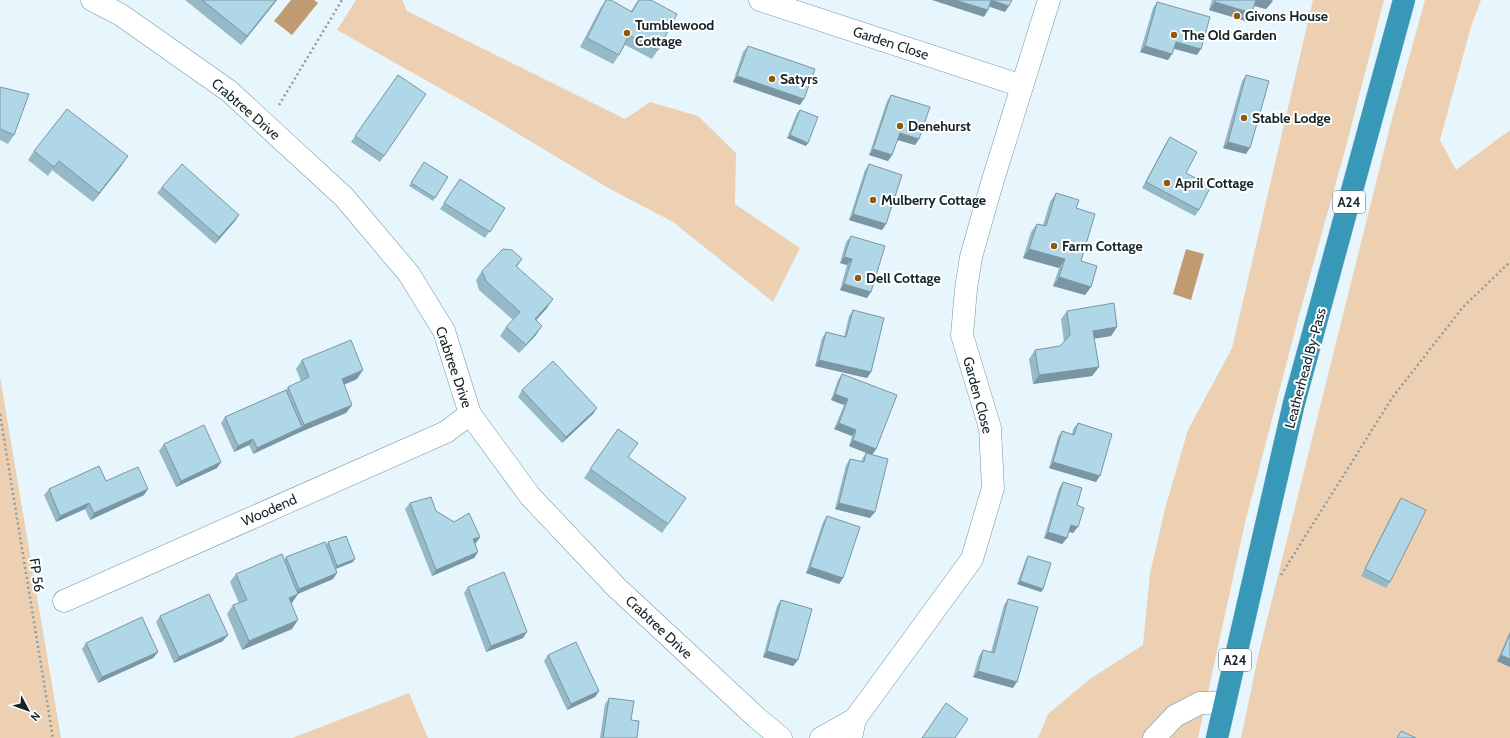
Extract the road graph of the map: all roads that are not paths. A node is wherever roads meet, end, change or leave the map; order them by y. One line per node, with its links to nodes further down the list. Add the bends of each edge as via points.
1 (92, 0): 6 (street, Crabtree Drive, via 121,16 229,91 344,197 409,274 444,332)
2 (760, 0): 5 (street, Garden Close)
3 (1049, 0): 5 (street, Garden Close)
4 (1404, 0): 8 (highway, Leatherhead By-Pass / A24, via 1294,403)
5 (1022, 86): 9 (street, Garden Close, via 971,257 962,335 990,428 993,488 972,559)
6 (470, 414): 7 (street, Woodend, via 446,432); 10 (street, Crabtree Drive, via 530,496 616,587)
7 (64, 601)
8 (1225, 703): 12 (street, via 1200,703 1175,716); 13 (highway, Leatherhead By-Pass / A24)
9 (853, 728): 11 (street, Garden Close)
10 (781, 738)
11 (821, 738)
12 (1154, 738)
13 (1217, 738)

